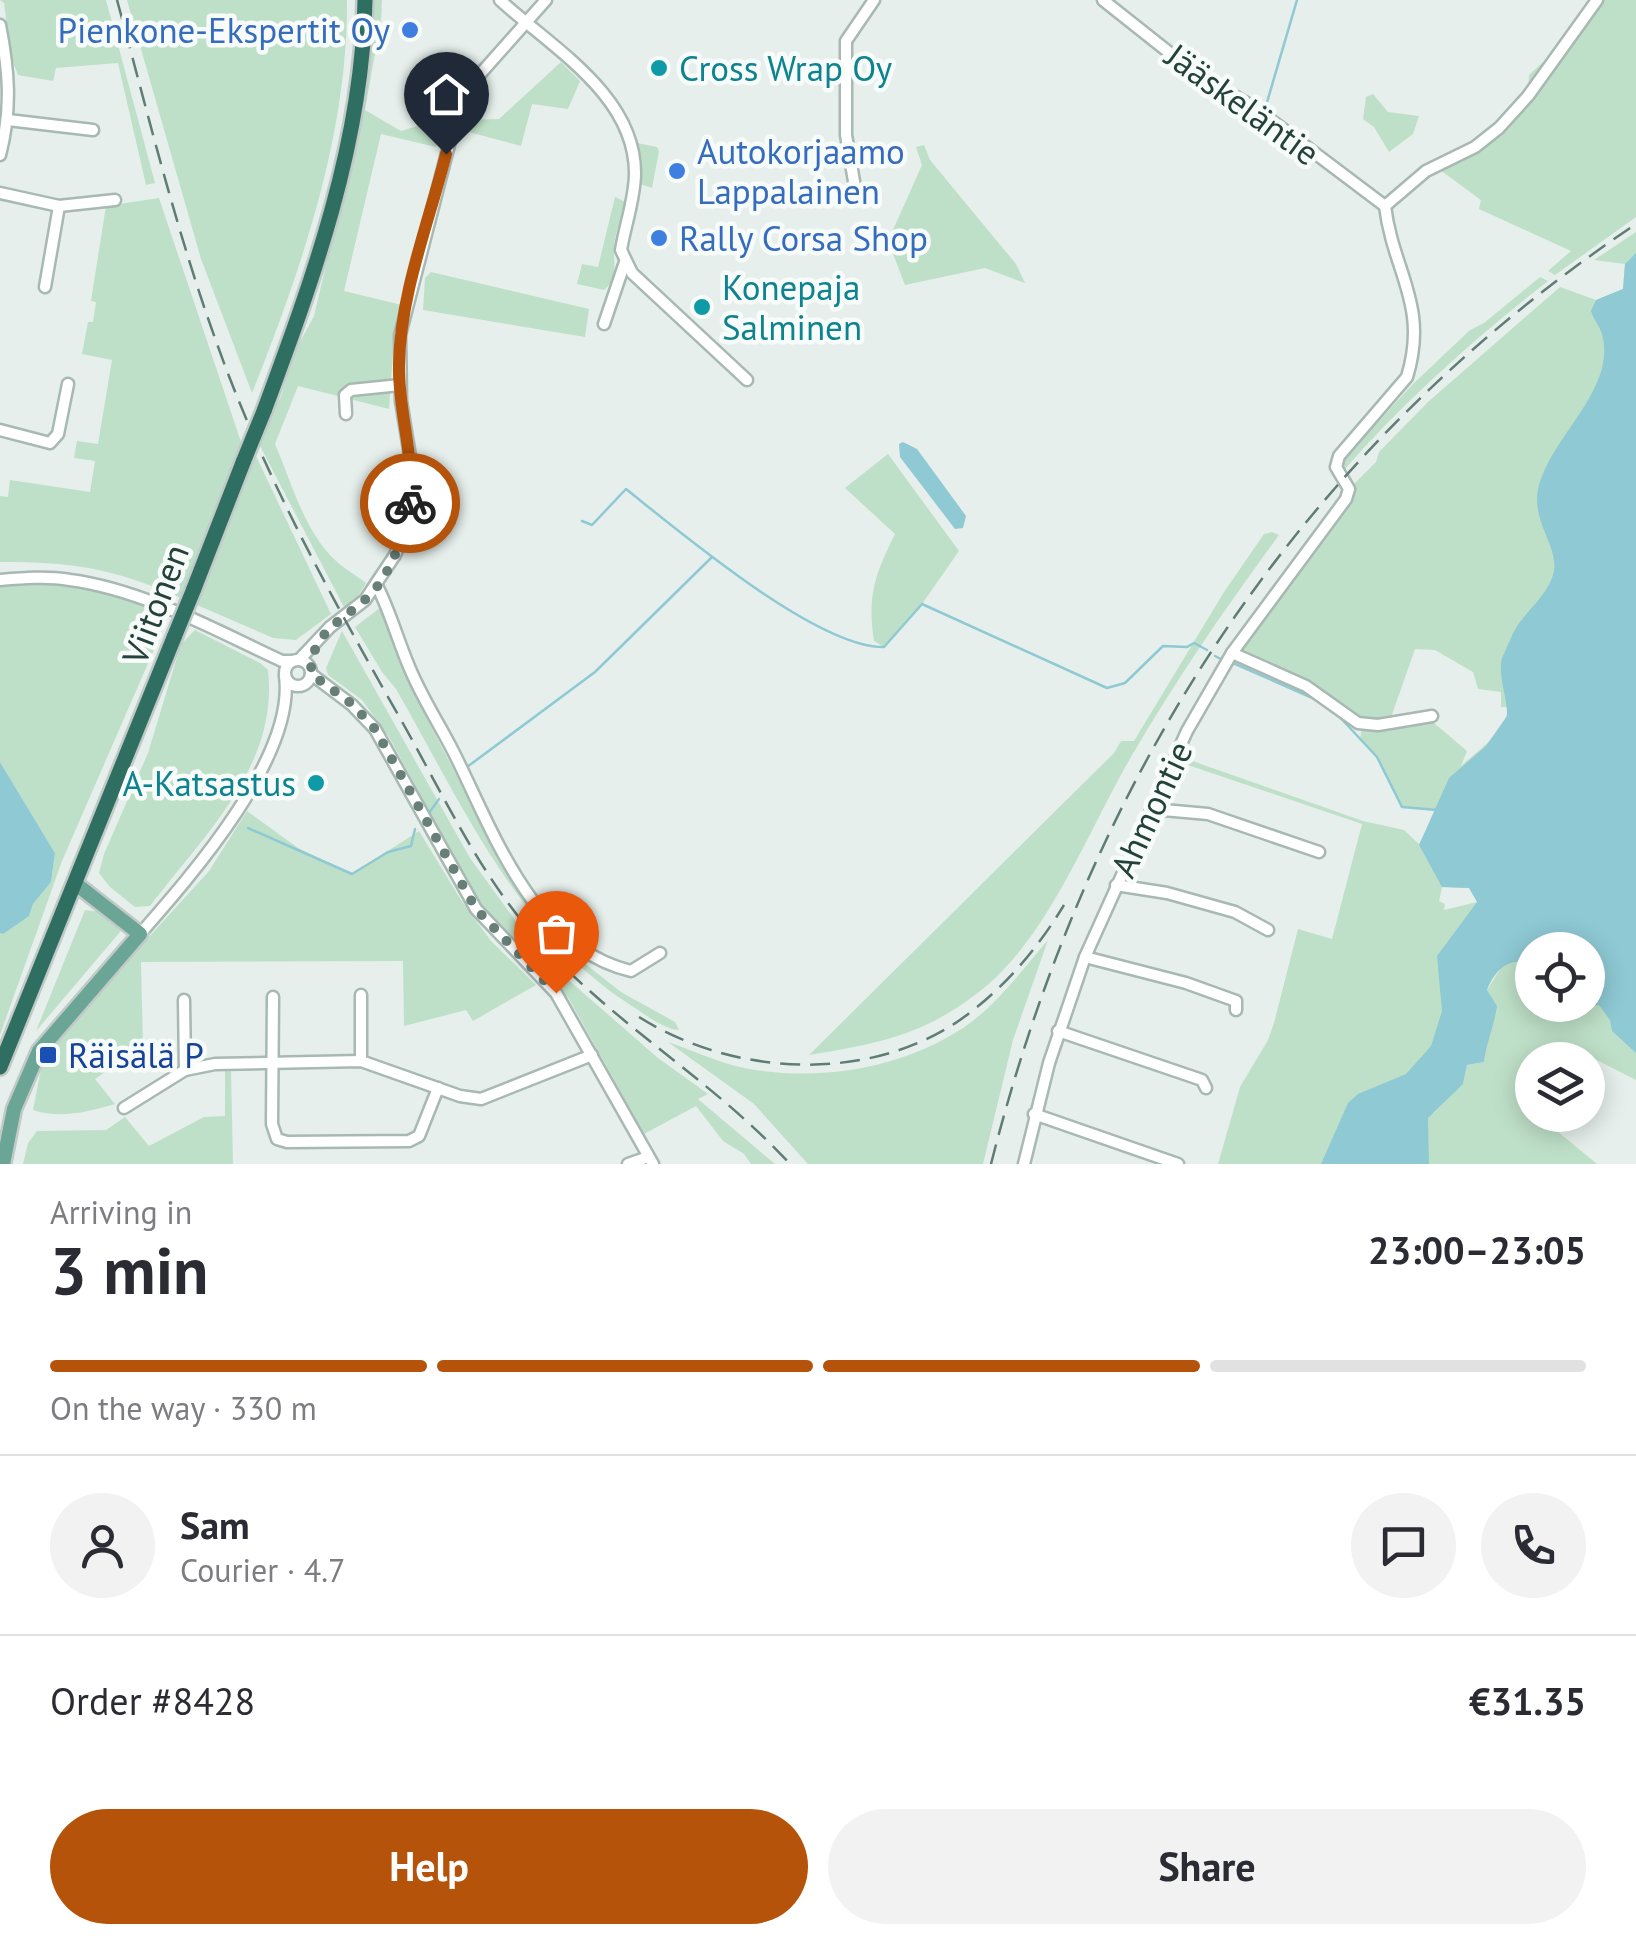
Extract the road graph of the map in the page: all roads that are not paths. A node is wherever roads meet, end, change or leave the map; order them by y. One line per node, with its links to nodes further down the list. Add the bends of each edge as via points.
1 (364, 0): 38 (highway, Viitonen, bridge, via 345,156 316,268)
2 (500, 0): 7 (street)
3 (546, 0): 7 (street)
4 (874, 0): 13 (street, via 846,42 846,135)
5 (1102, 0): 17 (street, Jääskeläntie)
6 (1597, 0): 17 (street, via 1499,128)
7 (525, 23): 18 (street, via 620,115 635,172 621,250); 23 (street, via 474,80 456,118 400,335)
8 (0, 25): 9 (street)
9 (2, 53): 10 (street, via 10,85)
10 (8, 120): 11 (street); 12 (street)
11 (94, 130)
12 (0, 155)
13 (854, 187)
14 (0, 193): 16 (street)
15 (115, 200): 16 (street)
16 (59, 206): 19 (street)
17 (1385, 206): 30 (street, Ahmontie, via 1412,297 1412,362 1403,384 1339,456 1346,499)
18 (625, 262): 20 (street); 21 (street)
19 (45, 287)
20 (604, 324)
21 (746, 380)
22 (68, 384): 25 (street, via 50,444)
23 (400, 385): 24 (street, via 351,390); 27 (street, via 413,474 410,502)
24 (346, 414)
25 (0, 430)
26 (0, 580): 29 (street, via 92,583)
27 (378, 586): 28 (street); 42 (street, via 414,680 494,839 531,897 597,960 632,970)
28 (318, 639): 31 (street); 33 (street)
29 (262, 652): 31 (street); 32 (street)
30 (1232, 652): 35 (street, via 1306,686 1358,723); 36 (street, Ahmontie)
31 (296, 660): 32 (street); 33 (street)
32 (285, 674): 33 (street, via 293,686); 34 (street)
33 (307, 678): 34 (street); 49 (street, via 352,704 375,729 476,909 556,993)
34 (282, 712): 41 (street, via 244,800 200,866)
35 (1432, 716)
36 (1152, 809): 37 (street, via 1208,814); 39 (street, Ahmontie)
37 (1319, 852)
38 (76, 884): 41 (main road); 52 (highway, Viitonen)
39 (1116, 885): 40 (street, via 1235,912); 43 (street, Ahmontie)
40 (1268, 930)
41 (140, 934): 59 (main road, via 40,1051 14,1109)
42 (660, 953)
43 (1085, 958): 47 (street, via 1186,983 1236,1001); 48 (street, Ahmontie)
44 (361, 995): 50 (street)
45 (272, 997): 51 (street)
46 (184, 1000): 53 (street)
47 (1236, 1010)
48 (1058, 1031): 55 (street, via 1202,1080); 57 (street, Ahmontie)
49 (592, 1055): 54 (street, via 481,1099); 58 (street)
50 (361, 1061): 51 (street); 54 (street)
51 (272, 1062): 53 (street); 54 (street, via 273,1132 286,1142 409,1141 419,1136)
52 (0, 1066)
53 (185, 1070): 56 (street)
54 (438, 1088)
55 (1206, 1088)
56 (124, 1108)
57 (1034, 1114): 61 (street, Ahmontie); 62 (street)
58 (650, 1160): 60 (street)
59 (2, 1164)
60 (628, 1164)
61 (1024, 1164)
62 (1178, 1164)

